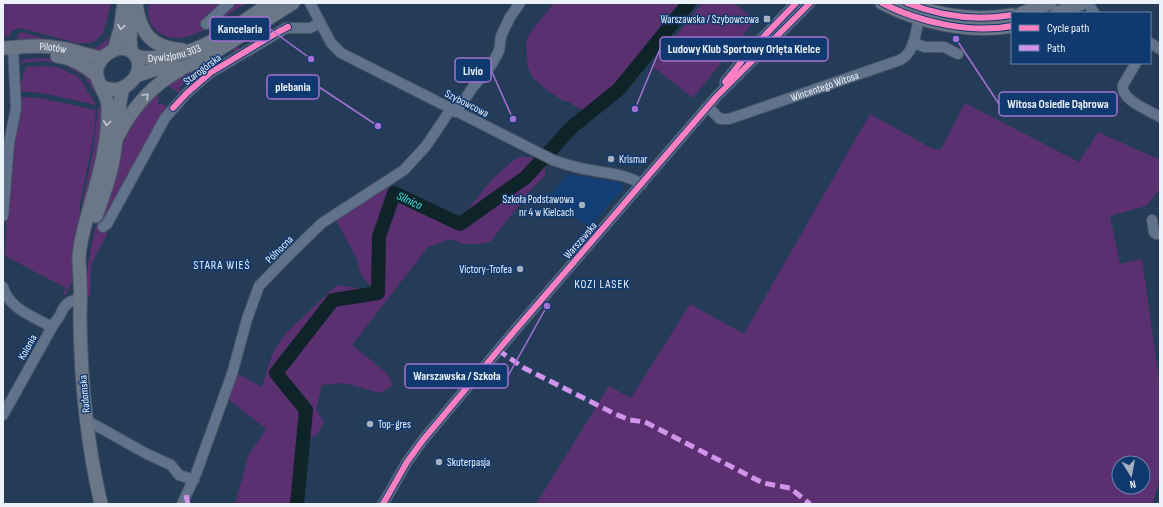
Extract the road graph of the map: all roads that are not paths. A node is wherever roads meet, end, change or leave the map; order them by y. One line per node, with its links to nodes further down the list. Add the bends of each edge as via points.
1 (124, 3): 27 (main road, one-way to 27)
2 (135, 3): 25 (main road, via 139,21 147,36 154,42 170,49); 29 (main road, via 130,43)
3 (229, 3): 21 (street)
4 (271, 3): 25 (main road, Dywizjonu 303)
5 (293, 3): 33 (main road, Dywizjonu 303, via 204,59)
6 (310, 3): 20 (street, Szybowcowa)
7 (520, 3): 39 (street, Północna, via 501,36 499,50 492,64)
8 (796, 3): 37 (street, Warszawska, via 739,63 721,86)
9 (810, 3): 37 (street, Warszawska)
10 (882, 3): 19 (main road)
11 (907, 3): 18 (main road, via 953,16 988,18)
12 (1050, 3): 15 (main road)
13 (1082, 3): 16 (main road)
14 (1088, 3): 17 (street)
15 (1025, 12)
16 (1060, 12)
17 (1093, 12)
18 (1011, 15)
19 (919, 19): 22 (main road, via 968,27); 23 (street, Wincentego Witosa)
20 (320, 23): 39 (street, Szybowcowa, via 330,43 341,53); 45 (street, Starogórska, via 310,28 286,28 210,73 186,93 165,118)
21 (206, 24)
22 (1011, 26)
23 (913, 43): 30 (street, via 925,47 944,47); 38 (street, Wincentego Witosa, via 908,53 900,60 737,117 722,120)
24 (1151, 44): 26 (street)
25 (199, 48): 29 (main road, Dywizjonu 303, via 170,57 144,58)
26 (1160, 49)
27 (114, 50): 29 (main road, via 122,49); 31 (main road)
28 (8, 52): 31 (main road, Pilotów, via 49,46); 35 (main road, Pilotów, via 70,59 82,65); 43 (street, via 16,108 9,143)
29 (134, 54): 34 (main road, via 138,65)
30 (958, 54)
31 (102, 58): 35 (main road, via 97,68)
32 (1135, 64): 40 (street, via 1123,85 1125,95)
33 (185, 67): 34 (main road, Dywizjonu 303, via 153,70); 41 (main road, one-way to 33, via 139,103 149,92)
34 (136, 76): 36 (main road)
35 (99, 81): 36 (main road, via 112,90); 47 (main road, Radomska, one-way to 47, via 107,100 107,124 103,154 80,250)
36 (124, 88): 41 (main road, Radomska)
37 (716, 98): 38 (street, Warszawska)
38 (708, 107): 42 (street, Warszawska)
39 (454, 110): 42 (street, Szybowcowa, via 553,160 582,169 632,178); 53 (street, Północna, via 404,170 322,224 259,286 232,374)
40 (1160, 117)
41 (116, 140): 47 (main road, Radomska, via 112,168)
42 (642, 184): 56 (street, Warszawska, via 423,440)
43 (3, 216)
44 (1152, 220): 46 (street, via 1154,232)
45 (103, 227)
46 (1160, 234)
47 (80, 282): 49 (main road, Radomska)
48 (3, 287): 50 (street, via 7,298 14,305)
49 (80, 305): 50 (street, Kolonia, via 60,314); 52 (main road, Radomska)
50 (52, 327): 51 (street, Kolonia)
51 (3, 415)
52 (86, 420): 53 (street, via 171,465 179,475); 54 (main road, Radomska)
53 (194, 480): 55 (street, Północna)
54 (101, 504)
55 (182, 504)
56 (383, 504)

